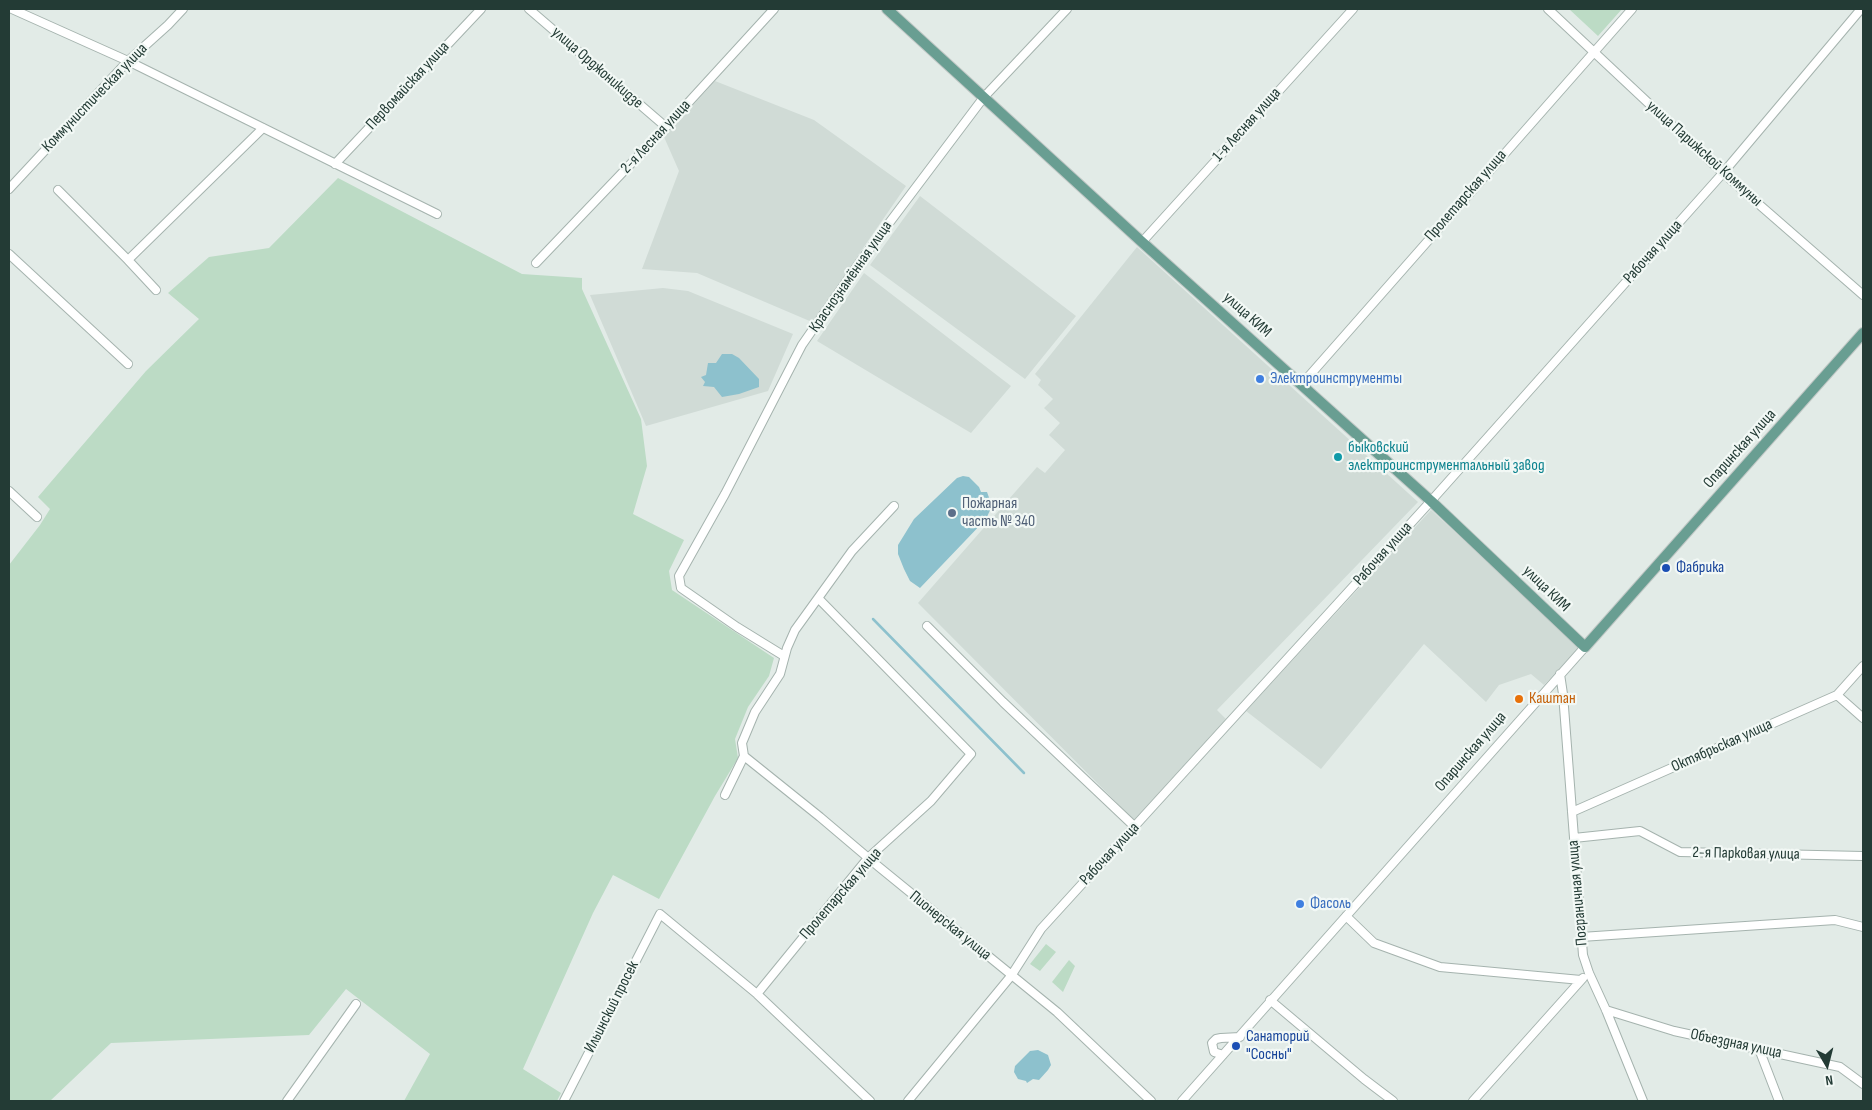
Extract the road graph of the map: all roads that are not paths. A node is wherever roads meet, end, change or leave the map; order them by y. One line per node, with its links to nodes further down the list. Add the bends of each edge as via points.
1 (12, 9): 13 (street)
2 (183, 9): 13 (street, Коммунистическая улица)
3 (481, 9): 17 (street, Первомайская улица)
4 (529, 9): 15 (street, улица Орджоникидзе)
5 (774, 9): 15 (street, 2-я Лесная улица)
6 (887, 9): 14 (main road, улица КИМ)
7 (1067, 9): 14 (street, Краснознамённая улица)
8 (1352, 9): 22 (street, 1-я Лесная улица)
9 (1548, 9): 12 (street, улица Парижской Коммуны)
10 (1632, 9): 12 (street, Пролетарская улица)
11 (1861, 9): 18 (street, Рабочая улица)
12 (1592, 51): 18 (street, улица Парижской Коммуны); 30 (street, Пролетарская улица)
13 (128, 61): 16 (street); 19 (street, Коммунистическая улица)
14 (984, 97): 22 (main road, улица КИМ); 38 (street, Краснознамённая улица, via 859,263 802,345 679,576 681,588)
15 (666, 127): 25 (street, 2-я Лесная улица)
16 (263, 128): 17 (street); 24 (street)
17 (335, 164): 21 (street)
18 (1723, 173): 27 (street, улица Парижской Коммуны); 32 (street, Рабочая улица)
19 (9, 189)
20 (58, 190): 24 (street)
21 (437, 214)
22 (1142, 242): 30 (main road, улица КИМ)
23 (9, 254): 29 (street)
24 (128, 260): 26 (street)
25 (536, 263)
26 (156, 290)
27 (1863, 294)
28 (1863, 333): 37 (main road, Опаринская улица)
29 (128, 364)
30 (1302, 384): 32 (main road, улица КИМ)
31 (9, 491): 34 (street)
32 (1432, 501): 37 (main road, улица КИМ); 46 (street, Рабочая улица)
33 (894, 506): 35 (street, via 852,551)
34 (37, 517)
35 (818, 598): 38 (street, via 795,630); 49 (street, Пролетарская улица, via 971,754 931,800)
36 (927, 626): 46 (street)
37 (1585, 647): 40 (street, Опаринская улица)
38 (784, 656): 43 (street, via 780,674 755,712 742,743)
39 (1863, 666): 41 (street, Октябрьская улица)
40 (1560, 674): 45 (street, Пограничная улица); 50 (street, Опаринская улица)
41 (1837, 695): 42 (street); 45 (street, Октябрьская улица)
42 (1863, 718)
43 (744, 756): 44 (street); 49 (street, Пионерская улица)
44 (725, 795)
45 (1572, 812): 47 (street, Пограничная улица)
46 (1135, 827): 54 (street, Рабочая улица, via 1041,928)
47 (1574, 838): 48 (street, 2-я Парковая улица, via 1640,831 1680,852); 52 (street, Пограничная улица)
48 (1863, 856)
49 (868, 858): 54 (street, Пионерская улица); 56 (street, Пролетарская улица)
50 (1346, 916): 55 (street, via 1374,943 1440,967); 57 (street, Опаринская улица)
51 (1863, 927): 52 (street, via 1835,920)
52 (1581, 937): 53 (street, Пограничная улица)
53 (1589, 973): 55 (street); 59 (street, Пограничная улица)
54 (1011, 976): 67 (street, Рабочая улица); 68 (street, Пионерская улица, via 1057,1012)
55 (1581, 980): 71 (street)
56 (756, 994): 65 (street, Ильинский просек, via 660,914); 66 (street)
57 (1270, 1000): 60 (street, Опаринская улица); 70 (street)
58 (356, 1004): 64 (street)
59 (1606, 1010): 61 (street, Объездная улица, via 1674,1031); 72 (street, Пограничная улица)
60 (1240, 1036): 62 (street, Опаринская улица); 62 (street, via 1216,1039 1212,1043 1214,1052)
61 (1759, 1049): 63 (street, Объездная улица, via 1840,1067); 73 (street)
62 (1223, 1055): 69 (street, Опаринская улица)
63 (1863, 1084)
64 (288, 1101)
65 (564, 1101)
66 (870, 1101)
67 (908, 1101)
68 (1151, 1101)
69 (1182, 1101)
70 (1393, 1101)
71 (1473, 1101)
72 (1643, 1101)
73 (1779, 1101)

